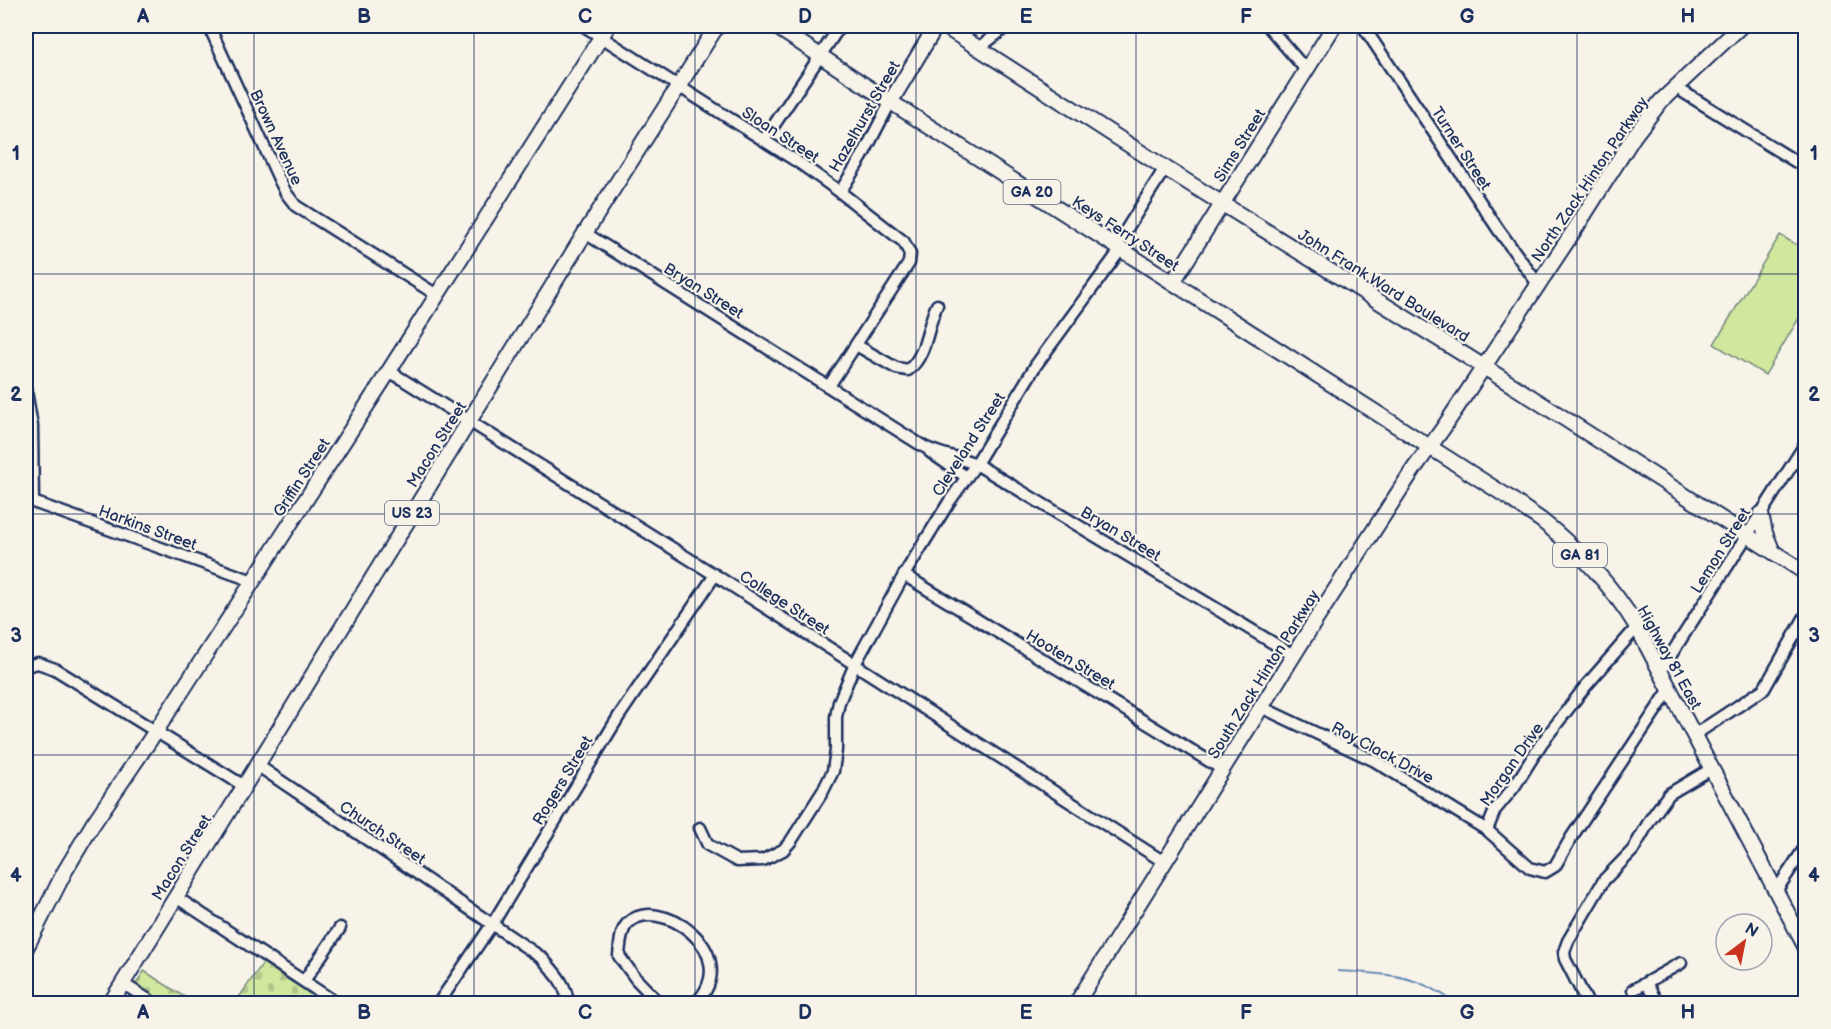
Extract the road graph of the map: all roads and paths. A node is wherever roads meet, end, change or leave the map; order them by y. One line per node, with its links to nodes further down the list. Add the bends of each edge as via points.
1 (209, 26): 29 (street, Brown Avenue, via 286,194 296,206)
2 (584, 26): 13 (street, Sloan Street)
3 (717, 26): 17 (main road, Macon Street / US 23)
4 (775, 26): 15 (main road, Keys Ferry Street / GA 20)
5 (840, 26): 15 (street)
6 (936, 26): 19 (main road, Hazelhurst Street)
7 (944, 26): 14 (main road, John Frank Ward Boulevard)
8 (1007, 26): 14 (street)
9 (1269, 26): 16 (street)
10 (1334, 26): 16 (main road, Sims Street)
11 (1363, 26): 28 (street, Turner Street)
12 (1741, 26): 18 (main road, North Zack Hinton Parkway)
13 (604, 31): 17 (street, Sloan Street); 29 (main road, Griffin Street)
14 (979, 48): 21 (main road, John Frank Ward Boulevard)
15 (820, 56): 19 (main road, Keys Ferry Street / GA 20); 20 (street)
16 (1306, 70): 24 (main road, Sims Street)
17 (678, 87): 20 (street, Sloan Street); 25 (main road, Macon Street / US 23)
18 (1675, 87): 22 (street); 28 (main road, North Zack Hinton Parkway, via 1634,136)
19 (891, 102): 23 (street, Hazelhurst Street); 26 (main road, Keys Ferry Street / GA 20)
20 (764, 140): 23 (street, Sloan Street)
21 (1165, 168): 24 (main road, John Frank Ward Boulevard); 26 (street, Cleveland Street)
22 (1806, 168)
23 (840, 192): 31 (street, Sloan Street, via 894,233 910,254 909,263)
24 (1222, 204): 27 (main road, Sims Street); 32 (main road, John Frank Ward Boulevard)
25 (585, 233): 34 (street, Bryan Street); 36 (main road, Macon Street / US 23)
26 (1118, 247): 27 (main road, Keys Ferry Street / GA 20); 40 (street, Cleveland Street, via 1036,365)
27 (1173, 282): 38 (main road, Keys Ferry Street / GA 20)
28 (1538, 284): 32 (main road, North Zack Hinton Parkway)
29 (437, 295): 33 (main road, Griffin Street)
30 (937, 304): 31 (street, via 919,358 908,370 896,368)
31 (856, 345): 34 (street, Sloan Street)
32 (1484, 367): 38 (main road, South Zack Hinton Parkway); 43 (main road, John Frank Ward Boulevard)
33 (388, 371): 36 (street, College Street); 48 (main road, Griffin Street)
34 (829, 386): 39 (street, Bryan Street)
35 (26, 391): 48 (street, Harkins Street, via 32,426 33,502)
36 (469, 421): 46 (street, College Street); 59 (main road, Macon Street / US 23)
37 (1806, 443): 42 (street, Lemon Street)
38 (1429, 447): 50 (main road, Highway 81 East / GA 81, via 1552,530 1601,578); 51 (main road, South Zack Hinton Parkway)
39 (928, 449): 40 (street, Bryan Street); 41 (street, Bryan Street)
40 (976, 464): 41 (street, Cleveland Street); 51 (street, Bryan Street)
41 (965, 476): 47 (street, Cleveland Street)
42 (1761, 514): 43 (street, Lemon Street); 44 (main road)
43 (1748, 535): 44 (main road, John Frank Ward Boulevard); 54 (street, Lemon Street)
44 (1772, 550): 45 (main road, John Frank Ward Boulevard)
45 (1806, 573)
46 (715, 575): 52 (street, College Street); 69 (street, Rogers Street, via 619,716)
47 (904, 575): 52 (street, Cleveland Street); 60 (street, Hooten Street)
48 (253, 581): 57 (main road, Griffin Street)
49 (1806, 615): 58 (street, via 1764,689)
50 (1637, 627): 54 (main road, Highway 81 East / GA 81); 64 (street, Morgan Drive, via 1541,744 1514,788 1495,810)
51 (1293, 655): 56 (main road, South Zack Hinton Parkway)
52 (855, 664): 63 (street, Cleveland Street, via 839,702 832,771 824,791 791,841 773,856 737,861 708,845); 66 (street, College Street)
53 (26, 666): 57 (street, via 38,663 55,669)
54 (1660, 672): 55 (main road, Highway 81 East / GA 81)
55 (1670, 688): 58 (main road, Highway 81 East / GA 81); 64 (street, Morgan Drive, via 1556,866 1545,872 1530,868)
56 (1261, 707): 60 (main road, South Zack Hinton Parkway); 64 (street, Roy Clack Drive, via 1375,761)
57 (156, 731): 62 (street); 71 (main road, Griffin Street, via 70,861)
58 (1694, 735): 61 (main road, Highway 81 East / GA 81)
59 (257, 765): 62 (main road, Macon Street / US 23); 69 (street, Church Street)
60 (1222, 769): 66 (main road, South Zack Hinton Parkway)
61 (1711, 769): 67 (main road, Highway 81 East / GA 81); 86 (street, via 1669,794 1633,850 1604,880 1568,941 1564,959)
62 (244, 786): 68 (main road, Macon Street / US 23)
63 (700, 828)
64 (1487, 830)
65 (1806, 846): 67 (street)
66 (1164, 862): 85 (main road, South Zack Hinton Parkway)
67 (1776, 891): 72 (main road, Highway 81 East / GA 81)
68 (176, 897): 74 (street); 76 (main road, Macon Street / US 23)
69 (493, 923): 81 (street, Rogers Street); 82 (street, Church Street, via 542,958 559,977)
70 (340, 928): 74 (street)
71 (26, 948)
72 (1806, 948)
73 (1681, 963): 75 (street)
74 (304, 981): 80 (street)
75 (1646, 982): 77 (street); 87 (street)
76 (122, 983): 78 (main road, Macon Street / US 23); 79 (street)
77 (1633, 990)
78 (110, 1004)
79 (155, 1004)
80 (338, 1004)
81 (438, 1004)
82 (568, 1004)
83 (660, 1004): 84 (street, via 619,956 627,924 658,914 681,924 709,952 712,976)
84 (695, 1004)
85 (1076, 1004)
86 (1588, 1004)
87 (1658, 1004)

